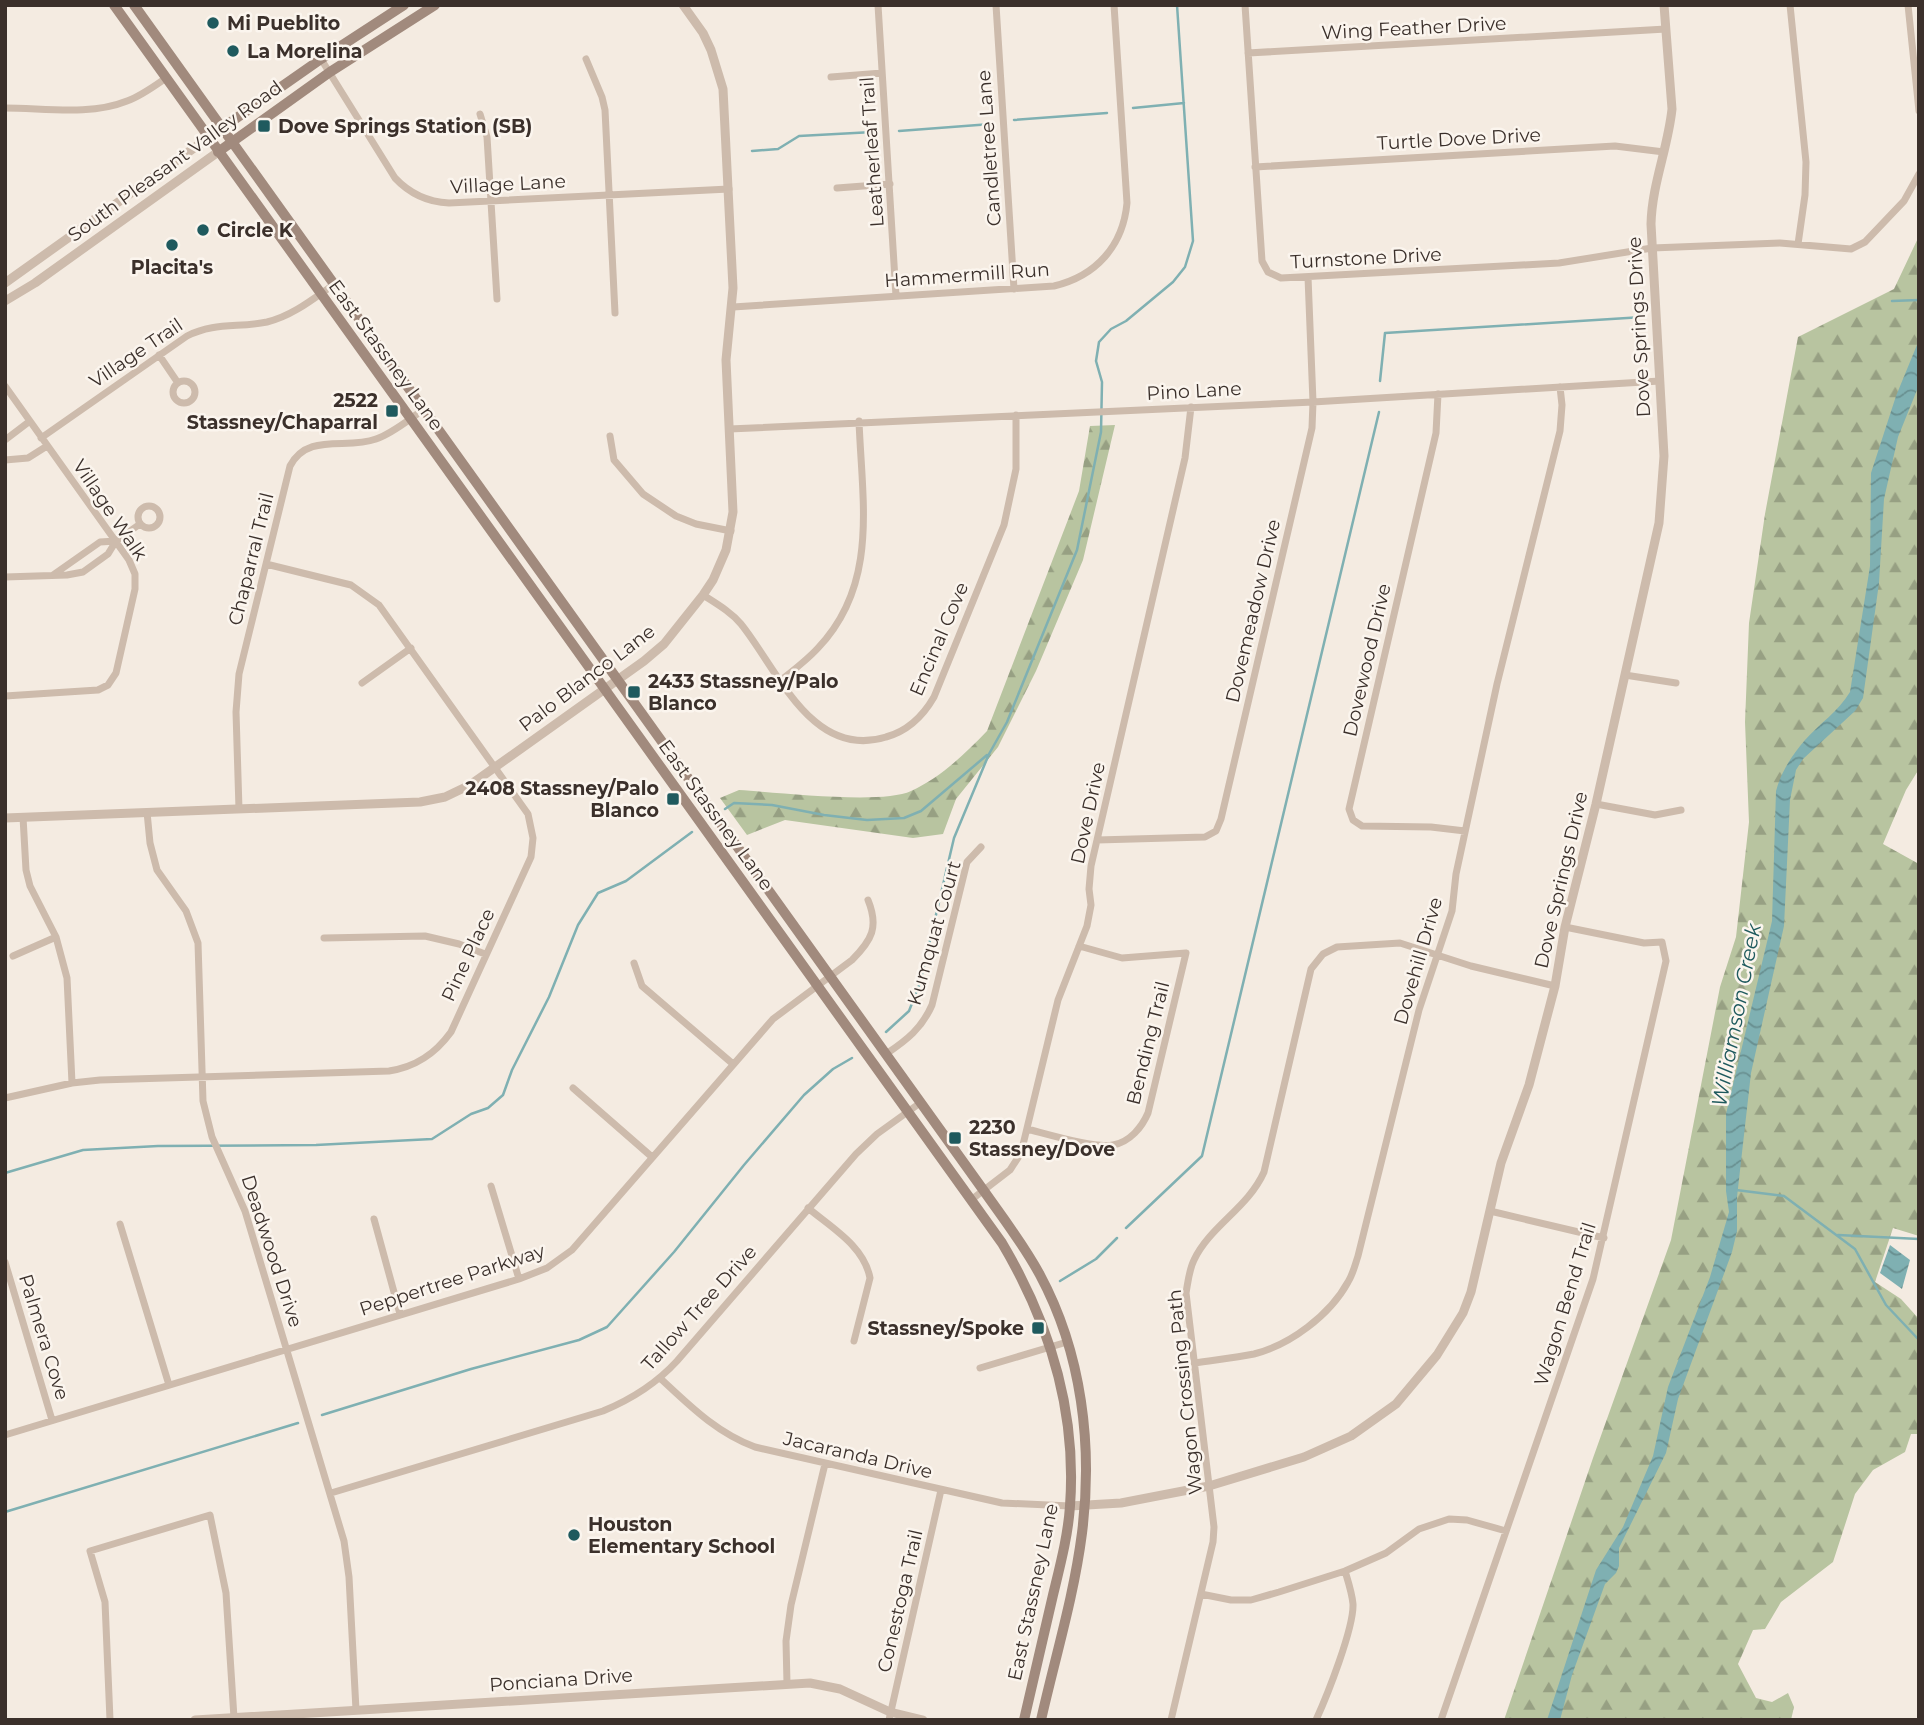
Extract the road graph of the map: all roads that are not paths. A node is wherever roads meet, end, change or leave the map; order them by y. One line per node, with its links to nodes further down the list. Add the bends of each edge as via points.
1 (114, 5): 20 (main road, East Stassney Lane)
2 (134, 5): 25 (main road, East Stassney Lane)
3 (404, 5): 15 (main road, South Pleasant Valley Road)
4 (435, 5): 17 (main road, South Pleasant Valley Road)
5 (683, 5): 34 (street, Palo Blanco Lane, via 703,33 718,67)
6 (878, 5): 18 (street, Leatherleaf Trail)
7 (996, 5): 42 (street, Candletree Lane)
8 (1114, 5): 42 (street, Hammermill Run, via 1127,203 1121,232 1106,257 1078,278 1054,286)
9 (1245, 5): 14 (street, Turnstone Drive)
10 (1664, 5): 13 (street, Dove Springs Drive)
11 (1790, 5): 37 (street, via 1805,162)
12 (1908, 5): 21 (street)
13 (1666, 29): 14 (street, Wing Feather Drive); 29 (street, Dove Springs Drive, via 1672,109)
14 (1248, 53): 30 (street, Turnstone Drive)
15 (321, 58): 17 (street, Village Lane); 25 (main road, South Pleasant Valley Road)
16 (586, 58): 35 (street, via 605,110)
17 (330, 72): 27 (main road, South Pleasant Valley Road); 36 (street, Village Lane, via 407,190 439,203)
18 (882, 74): 19 (street); 32 (street, Leatherleaf Trail)
19 (831, 77)
20 (166, 78): 22 (street, via 128,101 98,109); 26 (main road, East Stassney Lane)
21 (1918, 100): 23 (street)
22 (5, 108)
23 (1919, 111)
24 (480, 114): 36 (street, via 487,137)
25 (222, 128): 26 (main road, South Pleasant Valley Road); 27 (main road, East Stassney Lane)
26 (208, 138): 28 (main road, East Stassney Lane); 40 (street, South Pleasant Valley Road)
27 (232, 142): 28 (main road, South Pleasant Valley Road); 41 (main road, East Stassney Lane)
28 (218, 152): 43 (main road, East Stassney Lane); 46 (street, South Pleasant Valley Road)
29 (1664, 152): 30 (street, Turtle Dove Drive, via 1615,146); 38 (street, Dove Springs Drive, via 1654,191)
30 (1255, 167): 39 (street, Turnstone Drive, via 1264,267 1281,278)
31 (1919, 174): 37 (street, Turnstone Drive, via 1904,201 1861,246 1846,250)
32 (890, 184): 33 (street); 44 (street, Leatherleaf Trail)
33 (837, 188)
34 (729, 189): 35 (street, Village Lane); 47 (street, Palo Blanco Lane)
35 (608, 195): 36 (street, Village Lane); 48 (street)
36 (492, 200): 45 (street)
37 (1798, 244): 38 (street, Turnstone Drive)
38 (1652, 248): 39 (street, Turnstone Drive, via 1559,263); 50 (street, Dove Springs Drive)
39 (1308, 277): 55 (street, Dovemeadow Drive)
40 (5, 283)
41 (333, 285): 43 (street, Village Trail); 57 (main road, East Stassney Lane)
42 (1014, 289): 44 (street, Hammermill Run)
43 (321, 294): 49 (street, Village Trail, via 267,322 204,328); 59 (main road, East Stassney Lane)
44 (897, 296): 47 (street, Hammermill Run)
45 (496, 299)
46 (5, 301)
47 (733, 307): 62 (street, Palo Blanco Lane, via 727,345)
48 (615, 313)
49 (159, 355): 51 (street); 64 (street, Village Trail)
50 (1660, 381): 53 (street, Pino Lane); 76 (street, Dove Springs Drive, via 1664,456 1659,523)
51 (177, 383)
52 (5, 386): 60 (street, Village Walk)
53 (1560, 387): 54 (street, Pino Lane); 90 (street, Dovehill Drive, via 1560,431)
54 (1438, 394): 55 (street, Pino Lane); 90 (street, Dovewood Drive, via 1433,448 1349,809 1353,820 1362,826)
55 (1313, 402): 56 (street, Pino Lane); 91 (street, Dovemeadow Drive, via 1312,428 1216,831 1205,837)
56 (1191, 407): 58 (street, Pino Lane); 91 (street, Dove Drive, via 1185,458)
57 (423, 410): 59 (street, Chaparral Trail); 77 (main road, East Stassney Lane)
58 (1016, 415): 61 (street, Pino Lane); 78 (street, Encinal Cove, via 1016,469 1004,525 923,713 901,732 881,739 842,738 808,716)
59 (410, 419): 71 (street, Chaparral Trail, via 373,440 314,445 296,456 288,471); 81 (main road, East Stassney Lane)
60 (30, 421): 64 (street, Village Walk); 65 (street)
61 (859, 421): 62 (street, Pino Lane); 78 (street, via 863,527 859,572 846,609 829,636)
62 (729, 429): 69 (street, Palo Blanco Lane)
63 (610, 436): 69 (street, via 614,460 658,506 696,524)
64 (41, 438): 66 (street, Village Walk)
65 (5, 440)
66 (47, 446): 67 (street, via 28,458); 70 (street, Village Walk)
67 (5, 460)
68 (140, 524): 70 (street)
69 (731, 531): 74 (street, Palo Blanco Lane, via 721,565)
70 (116, 541): 72 (street, via 100,542); 72 (street, via 108,554 83,572); 82 (street, Village Walk, via 134,568 136,582 111,682 94,691)
71 (266, 564): 75 (street, Pine Place, via 362,590); 85 (street, Chaparral Trail, via 239,674)
72 (52, 575): 73 (street)
73 (5, 577)
74 (703, 595): 77 (street, Palo Blanco Lane, via 664,644); 78 (street, Encinal Cove, via 735,617)
75 (411, 648): 79 (street); 83 (street, Pine Place)
76 (1625, 675): 80 (street); 84 (street, Dove Springs Drive)
77 (618, 680): 81 (street, Palo Blanco Lane); 102 (main road, East Stassney Lane)
78 (781, 680)
79 (362, 683)
80 (1676, 683)
81 (605, 690): 83 (street, Palo Blanco Lane); 103 (main road, East Stassney Lane)
82 (5, 695)
83 (496, 767): 85 (street, Palo Blanco Lane, via 457,793 433,800); 98 (street, Pine Place, via 525,808 533,844 531,858)
84 (1596, 804): 86 (street, via 1655,815); 94 (street, Dove Springs Drive)
85 (239, 809): 87 (street, Palo Blanco Lane)
86 (1681, 810)
87 (147, 812): 88 (street, Palo Blanco Lane); 107 (street, Deadwood Drive, via 158,870 186,911 198,943)
88 (23, 817): 89 (street, Palo Blanco Lane); 95 (street, via 30,886)
89 (5, 818)
90 (1465, 831): 99 (street, Dovehill Drive, via 1452,911)
91 (1097, 840): 97 (street, Dove Drive, via 1091,866 1091,905)
92 (981, 847): 105 (street, Kumquat Court, via 967,862 927,1016 913,1034)
93 (868, 900): 102 (street, Peppertree Parkway, via 874,923 871,936 852,960)
94 (1564, 928): 104 (street, Dove Springs Drive); 122 (street, Wagon Bend Trail, via 1644,943 1662,942 1666,961)
95 (56, 937): 100 (street); 108 (street, via 67,978)
96 (324, 938): 98 (street, via 425,936)
97 (1079, 946): 113 (street, Dove Drive, via 1058,1000); 113 (street, Bending Trail, via 1122,958 1186,953 1148,1113 1142,1126 1114,1145)
98 (485, 954): 107 (street, Pine Place, via 451,1031 416,1064 389,1071)
99 (1437, 954): 104 (street, Wagon Crossing Path); 130 (street, Dovehill Drive, via 1349,1281 1321,1316 1281,1343 1256,1353); 130 (street, Wagon Crossing Path, via 1400,943 1336,947 1311,969 1264,1172 1251,1196 1202,1246 1193,1262 1186,1293)
100 (13, 956)
101 (634, 963): 106 (street, via 642,986)
102 (830, 976): 103 (street, Peppertree Parkway); 105 (main road, East Stassney Lane)
103 (817, 985): 106 (street, Peppertree Parkway, via 773,1019); 112 (main road, East Stassney Lane)
104 (1555, 986): 119 (street, Dove Springs Drive)
105 (883, 1050): 111 (main road, East Stassney Lane)
106 (733, 1064): 114 (street, Peppertree Parkway)
107 (202, 1077): 108 (street, Pine Place); 129 (street, Deadwood Drive, via 204,1114 245,1211)
108 (72, 1083): 110 (street, Pine Place)
109 (573, 1088): 114 (street)
110 (5, 1098)
111 (920, 1103): 112 (street, Tallow Tree Drive); 116 (main road, East Stassney Lane)
112 (908, 1112): 117 (main road, East Stassney Lane); 118 (street, Tallow Tree Drive, via 866,1144)
113 (1027, 1129): 116 (street, Dove Drive, via 1021,1153 1010,1170)
114 (652, 1157): 124 (street, Peppertree Parkway, via 572,1250 547,1268)
115 (492, 1186): 124 (street)
116 (984, 1191): 117 (street, Dove Drive); 127 (main road, East Stassney Lane, via 1041,1277)
117 (971, 1200): 128 (main road, East Stassney Lane, via 1018,1270)
118 (808, 1208): 126 (street, via 859,1251 868,1268 870,1278); 132 (street, Tallow Tree Drive)
119 (1490, 1212): 122 (street); 137 (street, Dove Springs Drive, via 1462,1312 1437,1355 1396,1405 1351,1436 1304,1457)
120 (374, 1219): 125 (street)
121 (120, 1224): 133 (street)
122 (1604, 1238): 142 (street, Wagon Bend Trail)
123 (5, 1262): 134 (street, Palmera Cove)
124 (519, 1279): 125 (street, Peppertree Parkway)
125 (400, 1314): 129 (street, Peppertree Parkway)
126 (854, 1342)
127 (1067, 1342): 128 (street); 141 (main road, East Stassney Lane, via 1084,1421)
128 (1051, 1347): 131 (street); 140 (main road, East Stassney Lane, via 1068,1418)
129 (287, 1349): 133 (street, Peppertree Parkway); 139 (street, Deadwood Drive)
130 (1194, 1363): 137 (street, Wagon Crossing Path)
131 (979, 1368)
132 (660, 1379): 136 (street, Jacaranda Drive, via 712,1425 739,1441); 139 (street, Tallow Tree Drive, via 603,1411)
133 (169, 1385): 134 (street, Peppertree Parkway)
134 (52, 1420): 135 (street, Peppertree Parkway)
135 (5, 1435)
136 (825, 1464): 138 (street, Jacaranda Drive); 145 (street, via 791,1605)
137 (1209, 1486): 141 (street, Dove Springs Drive); 144 (street, Wagon Crossing Path, via 1214,1527)
138 (941, 1490): 140 (street, Jacaranda Drive, via 1002,1503); 147 (street, Conestoga Trail)
139 (331, 1493): 146 (street, Deadwood Drive, via 349,1577)
140 (1070, 1506): 141 (street, Dove Springs Drive); 152 (main road, East Stassney Lane)
141 (1085, 1506): 153 (main road, East Stassney Lane, via 1077,1564)
142 (1506, 1531): 143 (street, via 1467,1520 1432,1523 1386,1553); 156 (street, Wagon Bend Trail)
143 (1345, 1571): 144 (street, via 1251,1600); 155 (street, via 1352,1612 1341,1656)
144 (1201, 1594): 154 (street, Wagon Crossing Path)
145 (787, 1684): 146 (street, Ponciana Drive); 147 (street, Ponciana Drive, via 840,1689)
146 (356, 1710): 148 (street, Ponciana Drive)
147 (889, 1716): 151 (street, Ponciana Drive)
148 (234, 1718): 149 (street, via 226,1593 210,1515 90,1551 105,1602); 150 (street, Ponciana Drive)
149 (110, 1720)
150 (195, 1720)
151 (923, 1720)
152 (1024, 1720)
153 (1041, 1720)
154 (1171, 1720)
155 (1315, 1720)
156 (1441, 1720)

